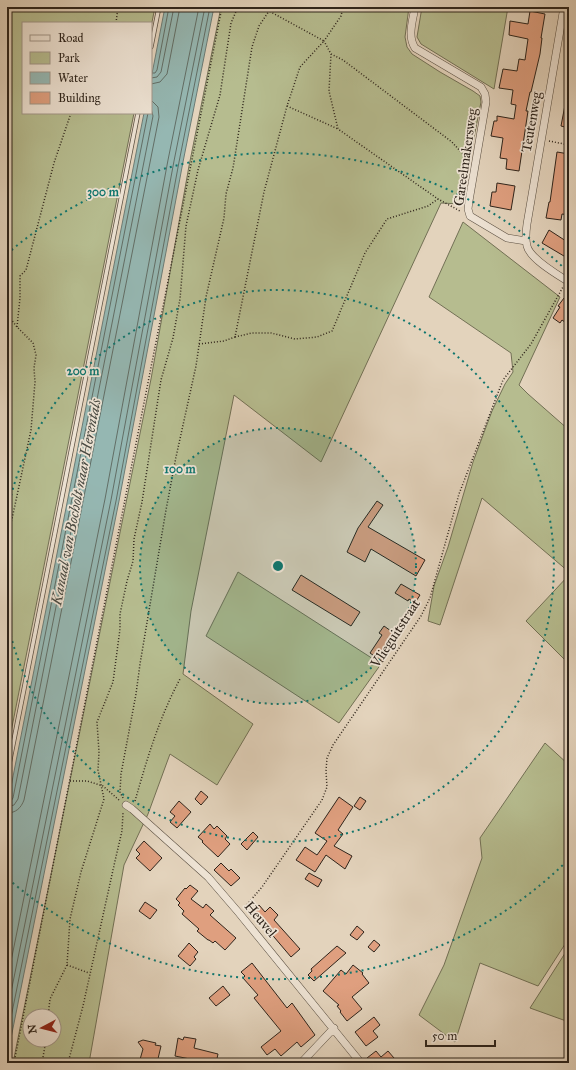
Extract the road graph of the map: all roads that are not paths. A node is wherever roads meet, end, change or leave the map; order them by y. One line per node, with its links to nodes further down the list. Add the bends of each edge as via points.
1 (159, 7): 4 (lane)
2 (415, 7): 6 (street, Gareelmakersweg, via 411,32 415,48 481,87 485,94 486,102 468,209 470,216 507,238)
3 (564, 7): 6 (street, Teutenweg)
4 (152, 42)
5 (138, 114): 8 (lane)
6 (526, 241): 7 (street, via 527,247 536,258)
7 (568, 281)
8 (7, 775)
9 (126, 805): 10 (street, Heuvel, via 208,877)
10 (334, 1028): 11 (street); 12 (street, Heuvel)
11 (301, 1063)
12 (361, 1063)

